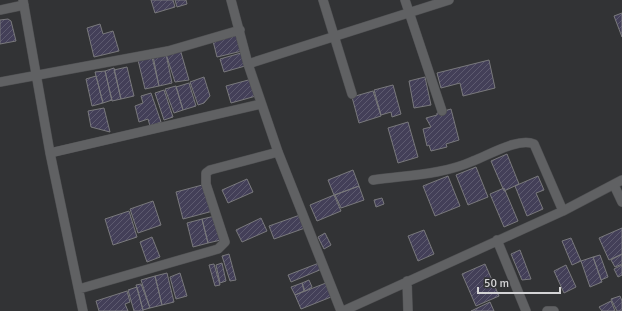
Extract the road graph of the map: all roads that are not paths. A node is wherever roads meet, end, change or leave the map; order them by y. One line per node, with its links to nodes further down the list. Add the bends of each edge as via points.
1 (231, 0): 8 (street)
2 (323, 0): 9 (street)
3 (405, 0): 7 (street)
4 (449, 0): 7 (street)
5 (23, 3): 6 (street); 11 (street)
6 (0, 10)
7 (410, 12): 9 (street); 15 (street)
8 (240, 30): 10 (street); 11 (street, via 168,51)
9 (334, 36): 10 (street); 13 (street)
10 (248, 64): 14 (street)
11 (36, 75): 12 (street); 17 (street)
12 (0, 82)
13 (352, 94)
14 (262, 104): 16 (street); 17 (street)
15 (442, 111)
16 (278, 152): 24 (street, via 206,173 206,184 224,242 218,249); 26 (street)
17 (50, 153): 24 (street)
18 (373, 180): 21 (street, via 458,168 517,143 529,142 534,144)
19 (618, 183): 20 (street); 21 (street)
20 (622, 202)
21 (563, 211): 22 (street)
22 (497, 240): 23 (street); 28 (street)
23 (407, 282): 26 (street); 27 (street)
24 (79, 290): 25 (street)
25 (83, 311)
26 (342, 311)
27 (408, 311)
28 (526, 311)
29 (547, 311): 30 (street)
30 (554, 311)

